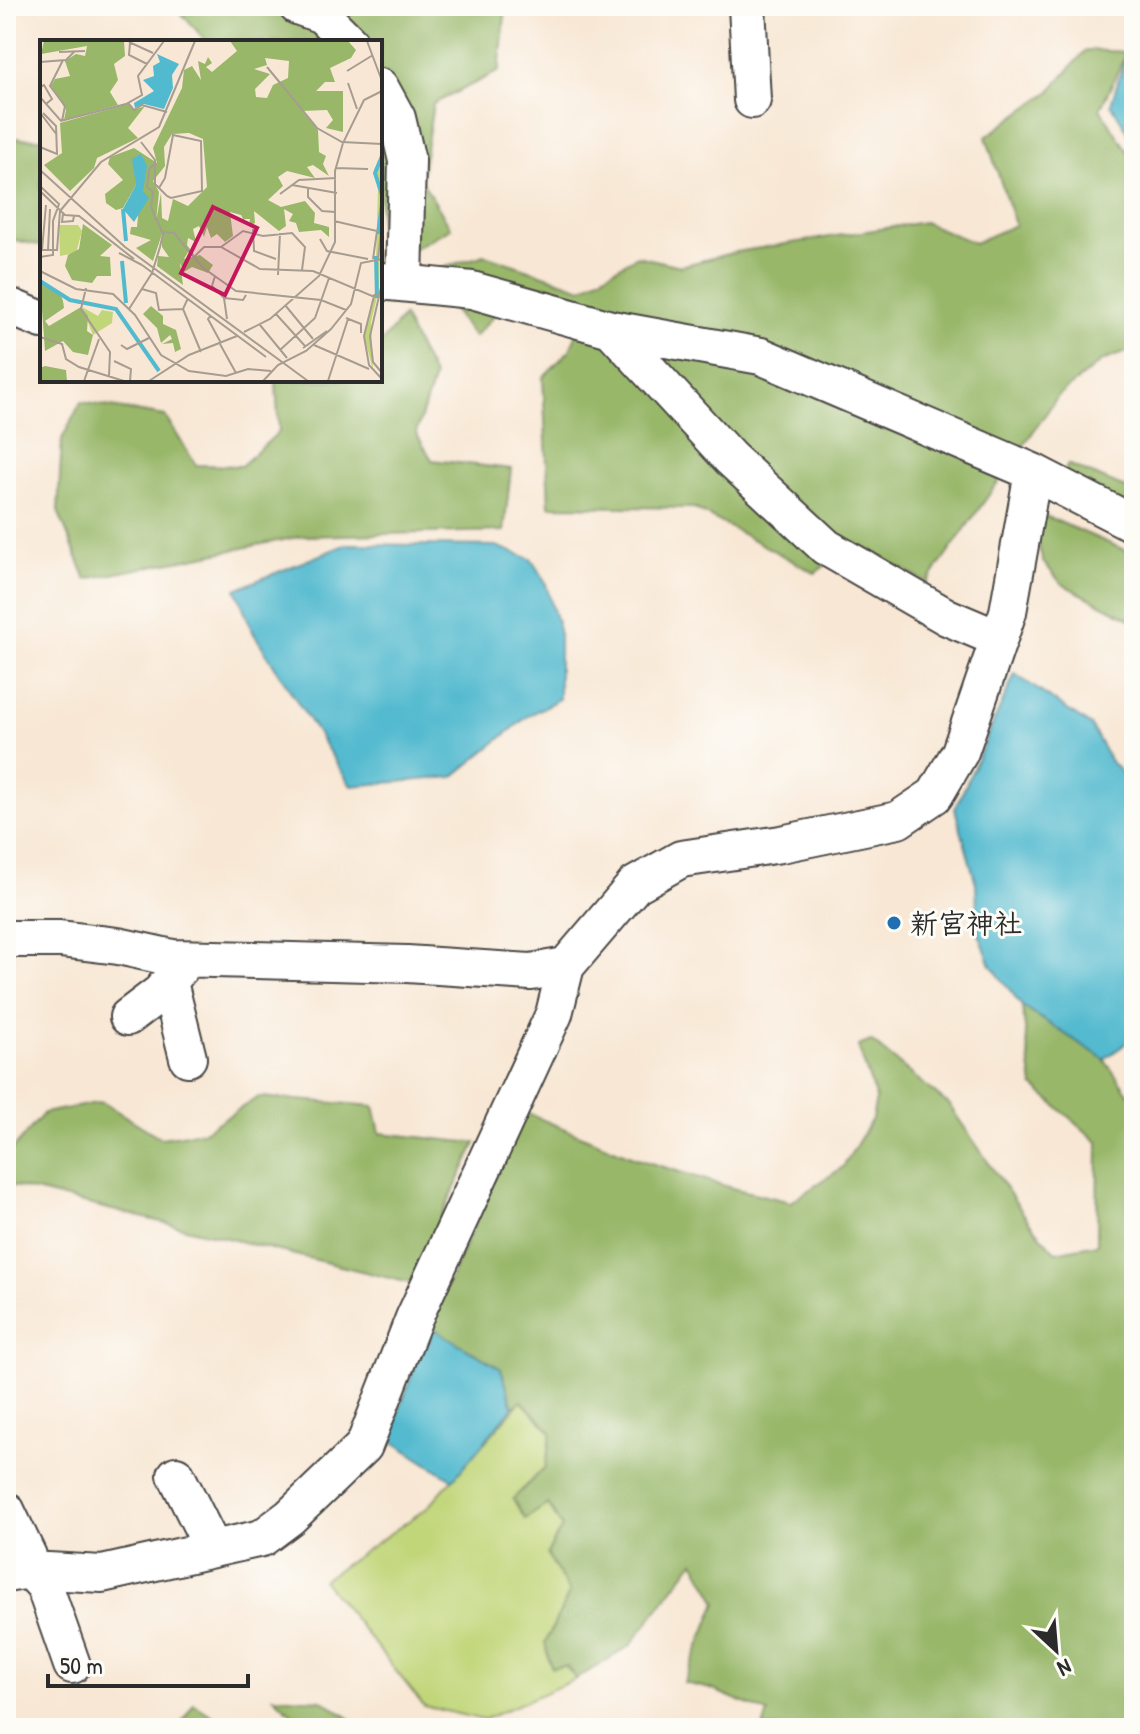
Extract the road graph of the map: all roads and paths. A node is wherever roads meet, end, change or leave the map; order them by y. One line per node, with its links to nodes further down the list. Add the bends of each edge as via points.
1 (297, 6): 3 (street, via 322,15)
2 (747, 6): 5 (street)
3 (347, 40)
4 (382, 91): 6 (street, via 397,118 407,161)
5 (752, 100)
6 (392, 282): 9 (street, via 472,290)
7 (6, 305): 8 (street)
8 (40, 319)
9 (611, 329): 10 (street, via 761,356); 12 (street, via 730,458 826,547 947,617)
10 (1033, 472): 11 (street); 12 (street)
11 (1134, 524)
12 (999, 639): 14 (street, via 960,752 935,795 898,820 681,859 635,885)
13 (6, 939): 15 (street, via 60,939)
14 (566, 966): 15 (street, via 531,972 407,964); 20 (street, via 554,1014 414,1318 364,1446 262,1538)
15 (178, 970): 16 (street, via 161,992); 17 (street)
16 (128, 1017)
17 (188, 1058)
18 (176, 1475): 20 (street)
19 (6, 1510): 21 (street, via 28,1556)
20 (213, 1549): 21 (street, via 102,1574)
21 (18, 1572): 22 (street, via 44,1585)
22 (72, 1665)

